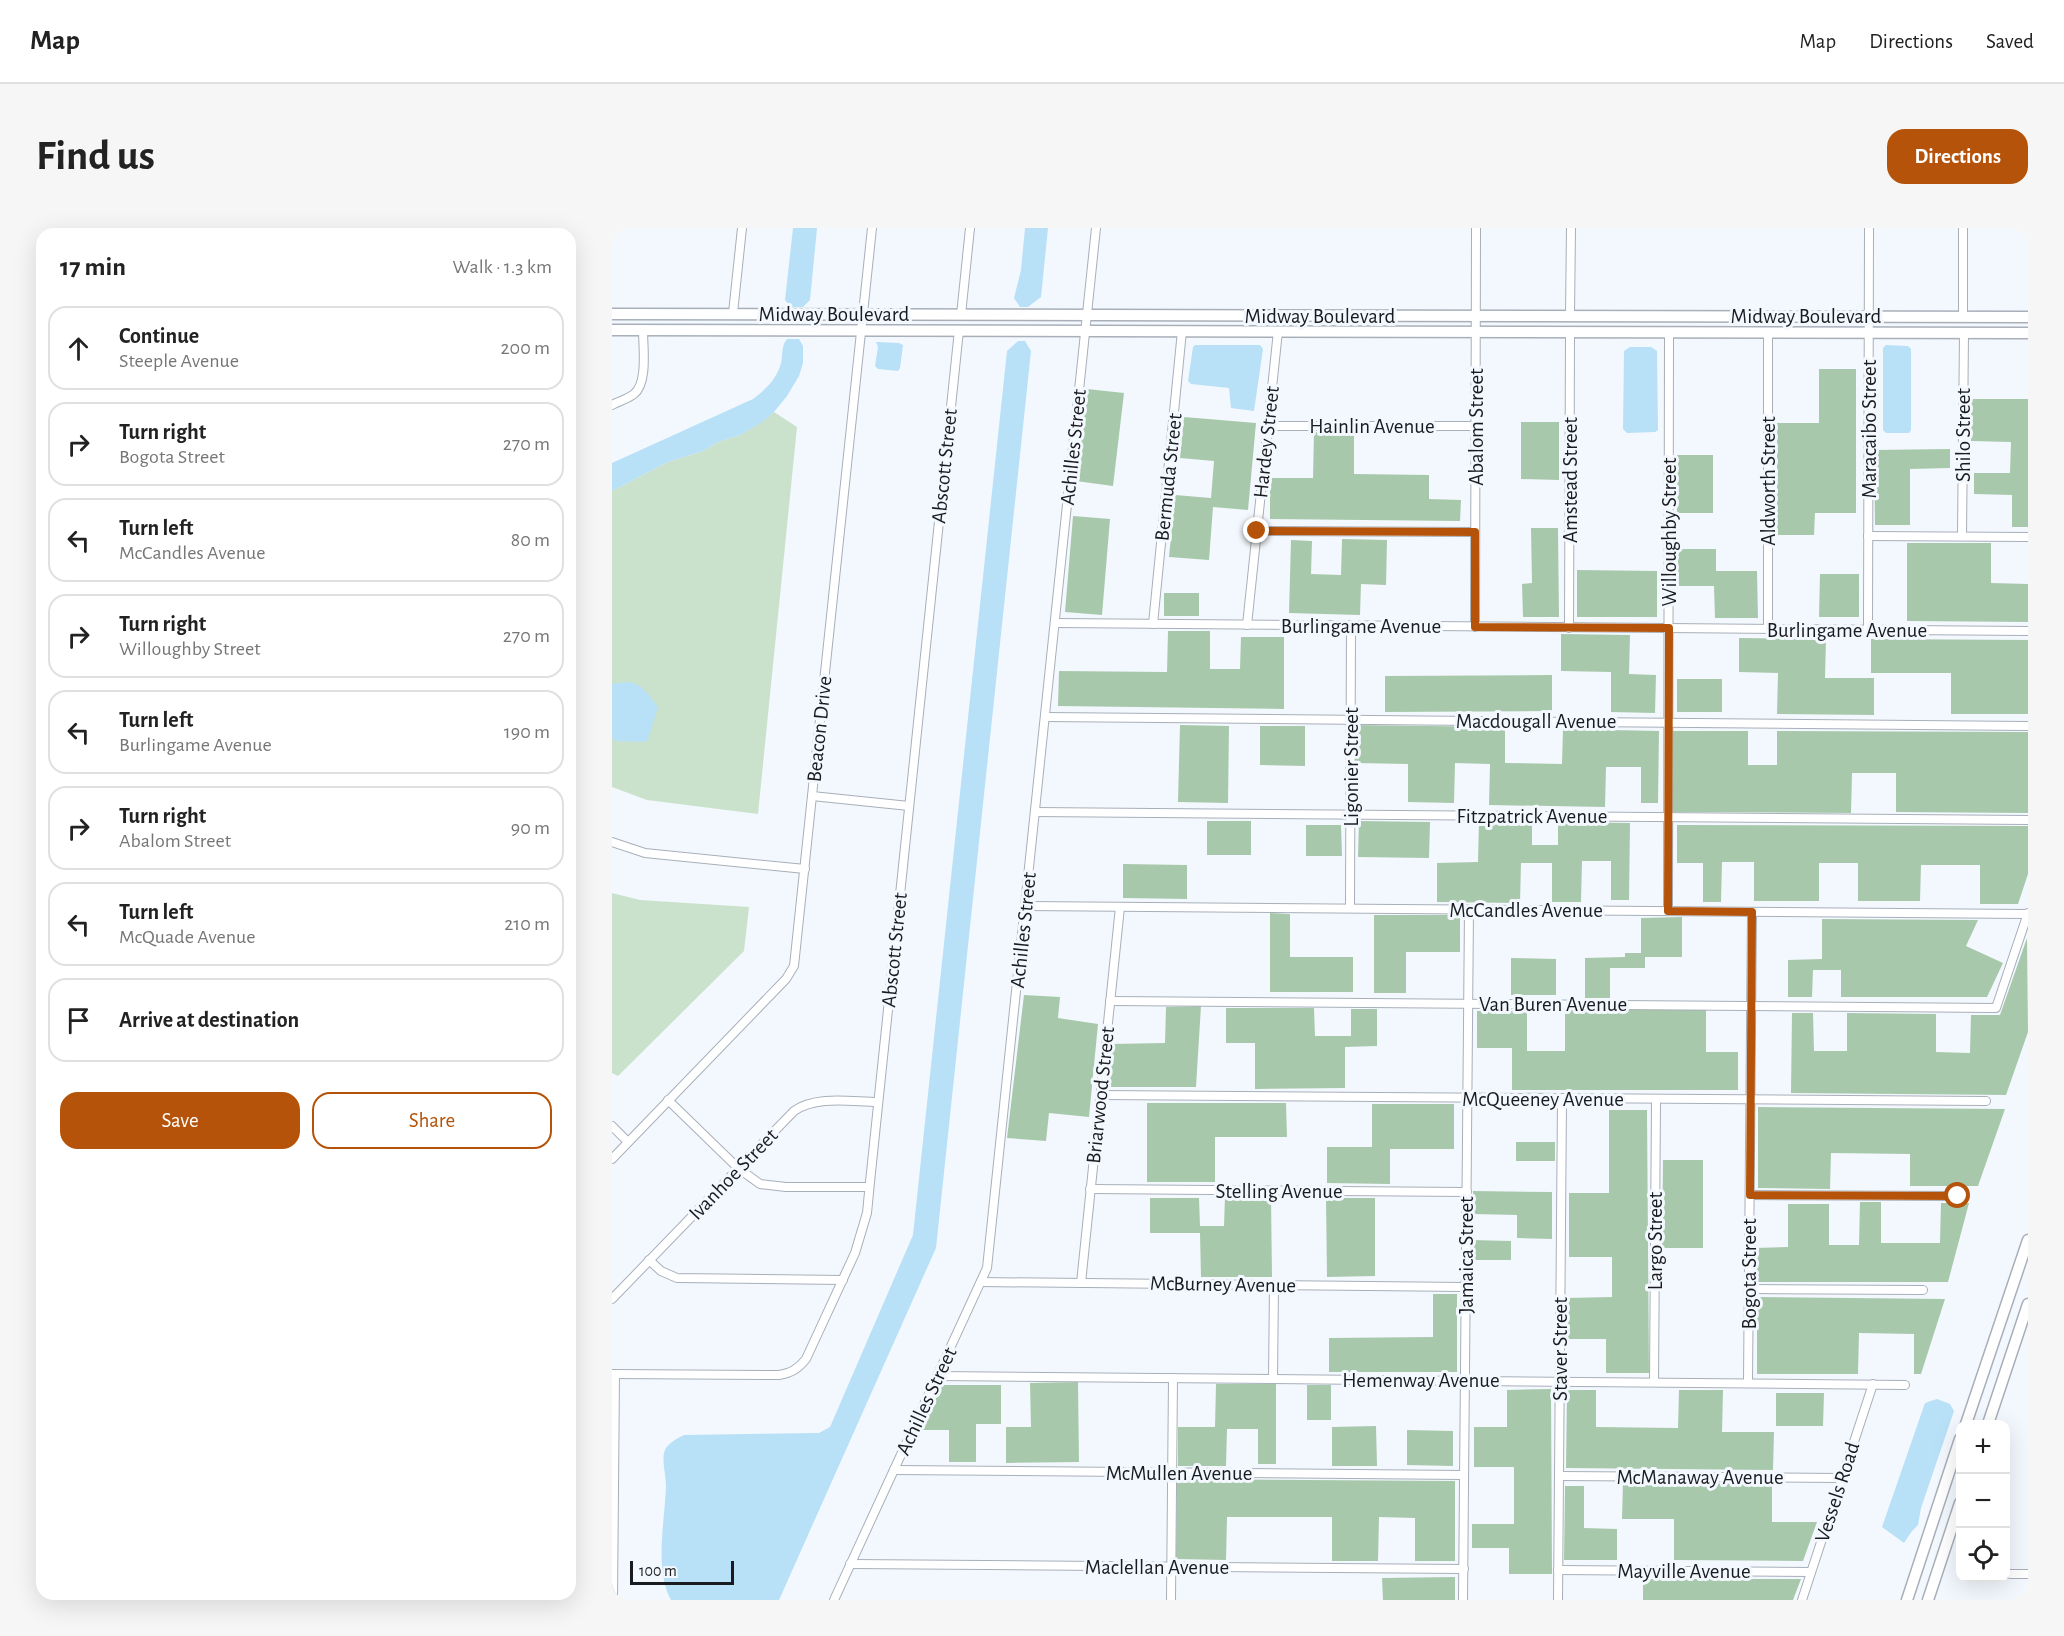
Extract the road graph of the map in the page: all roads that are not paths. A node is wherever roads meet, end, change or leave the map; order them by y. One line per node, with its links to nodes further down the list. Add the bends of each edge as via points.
1 (742, 228): 10 (street)
2 (872, 228): 11 (street, Beacon Drive)
3 (970, 228): 12 (street)
4 (1096, 228): 15 (street, Achilles Street)
5 (1476, 228): 13 (street, Abalom Street)
6 (1570, 228): 14 (street)
7 (1869, 228): 17 (street, Maracaibo Street)
8 (1964, 228): 16 (street)
9 (612, 314): 10 (street, Midway Boulevard)
10 (733, 314): 11 (street, Midway Boulevard)
11 (863, 314): 12 (street, Midway Boulevard); 21 (street, Beacon Drive)
12 (961, 315): 15 (street, Midway Boulevard)
13 (1476, 315): 14 (street, Midway Boulevard); 15 (street, Midway Boulevard); 27 (street, Abalom Street)
14 (1570, 315): 17 (street, Midway Boulevard)
15 (1087, 316): 23 (street, Achilles Street)
16 (1963, 316): 17 (street, Midway Boulevard); 18 (street, Midway Boulevard)
17 (1869, 317): 30 (street, Maracaibo Street)
18 (2028, 317)
19 (612, 330): 20 (street, Midway Boulevard)
20 (643, 330): 21 (street, Midway Boulevard); 33 (street, via 643,379 633,395)
21 (861, 330): 22 (street, Midway Boulevard); 55 (street, Beacon Drive)
22 (958, 330): 23 (street, Midway Boulevard); 56 (street, Abscott Street)
23 (1085, 331): 24 (street, Midway Boulevard); 41 (street, Achilles Street)
24 (1182, 331): 25 (street, Midway Boulevard); 42 (street, Bermuda Street)
25 (1278, 331): 27 (street, Midway Boulevard); 34 (street, Hardey Street)
26 (1570, 332): 27 (street, Midway Boulevard); 28 (street, Midway Boulevard); 46 (street, Amstead Street)
27 (1476, 333): 35 (street, Abalom Street)
28 (1669, 333): 29 (street, Midway Boulevard); 47 (street, Willoughby Street)
29 (1768, 333): 30 (street, Midway Boulevard); 48 (street, Aldworth Street)
30 (1869, 333): 31 (street, Midway Boulevard); 38 (street, Maracaibo Street)
31 (1964, 333): 32 (street, Midway Boulevard); 39 (street, Shilo Street)
32 (2028, 333)
33 (612, 405)
34 (1268, 426): 35 (street, Hainlin Avenue); 36 (street, Hardey Street)
35 (1476, 426): 37 (street, Abalom Street)
36 (1257, 531): 37 (street); 43 (street, Hardey Street)
37 (1475, 532): 45 (street, Abalom Street)
38 (1868, 536): 39 (street); 49 (street, Maracaibo Street)
39 (1962, 536): 40 (street)
40 (2028, 537)
41 (1055, 623): 42 (street, Burlingame Avenue); 51 (street, Achilles Street)
42 (1153, 624): 43 (street, Burlingame Avenue)
43 (1247, 625): 44 (street, Burlingame Avenue)
44 (1351, 626): 45 (street, Burlingame Avenue); 52 (street, Ligonier Street)
45 (1475, 627): 46 (street, Burlingame Avenue)
46 (1569, 627): 47 (street, Burlingame Avenue)
47 (1669, 628): 48 (street, Burlingame Avenue); 53 (street, Willoughby Street)
48 (1768, 629): 49 (street, Burlingame Avenue)
49 (1868, 630): 50 (street, Burlingame Avenue)
50 (2028, 631)
51 (1045, 717): 52 (street, Macdougall Avenue); 57 (street, Achilles Street)
52 (1351, 720): 53 (street, Macdougall Avenue); 58 (street, Ligonier Street)
53 (1668, 723): 54 (street, Macdougall Avenue); 59 (street, Willoughby Street)
54 (2028, 726)
55 (812, 796): 56 (street); 62 (street, Beacon Drive)
56 (909, 806): 80 (street, Abscott Street)
57 (1035, 812): 58 (street, Fitzpatrick Avenue); 63 (street, Achilles Street)
58 (1350, 814): 59 (street, Fitzpatrick Avenue); 65 (street, Ligonier Street)
59 (1668, 817): 60 (street, Fitzpatrick Avenue); 67 (street, Willoughby Street)
60 (2028, 820)
61 (612, 842): 62 (street, via 645,853)
62 (805, 869): 76 (street, Beacon Drive, via 794,966 786,979)
63 (1025, 906): 64 (street, McCandles Avenue); 93 (street, Achilles Street, via 987,1268)
64 (1120, 907): 65 (street, McCandles Avenue); 70 (street, Briarwood Street)
65 (1350, 908): 66 (street, McCandles Avenue)
66 (1469, 909): 67 (street, McCandles Avenue); 71 (street, Jamaica Street)
67 (1668, 911): 68 (street, McCandles Avenue)
68 (1752, 912): 69 (street, McCandles Avenue); 72 (street, Bogota Street)
69 (2028, 913): 72 (street, Van Buren Avenue, via 1996,1008)
70 (1110, 1001): 71 (street, Van Buren Avenue); 73 (street, Briarwood Street)
71 (1468, 1004): 72 (street, Van Buren Avenue); 74 (street, Jamaica Street)
72 (1751, 1006): 78 (street, Bogota Street)
73 (1100, 1095): 74 (street, McQueeney Avenue); 86 (street, Briarwood Street)
74 (1468, 1098): 75 (street, McQueeney Avenue); 87 (street, Jamaica Street)
75 (1562, 1099): 77 (street, McQueeney Avenue); 106 (street, Staver Street)
76 (668, 1100): 82 (street, Beacon Drive); 84 (street)
77 (1656, 1100): 78 (street, McQueeney Avenue); 107 (street, Largo Street)
78 (1750, 1100): 79 (street, McQueeney Avenue); 88 (street, Bogota Street)
79 (1986, 1101)
80 (878, 1102): 84 (street, Ivanhoe Street, via 815,1101 803,1105); 85 (street, Abscott Street)
81 (612, 1126): 82 (street)
82 (628, 1142): 83 (street, Beacon Drive)
83 (612, 1159)
84 (738, 1168): 85 (street, via 760,1184); 91 (street, Ivanhoe Street)
85 (869, 1187): 92 (street, Abscott Street, via 862,1233)
86 (1090, 1189): 87 (street, Stelling Avenue); 94 (street, Briarwood Street)
87 (1467, 1192): 96 (street, Jamaica Street)
88 (1750, 1195): 89 (street); 97 (street, Bogota Street)
89 (1958, 1196)
90 (2028, 1240): 111 (street)
91 (649, 1260): 92 (street, via 677,1278); 99 (street, Ivanhoe Street)
92 (843, 1280): 101 (street, Abscott Street, via 806,1359 791,1373)
93 (981, 1282): 94 (street, McBurney Avenue); 102 (street, Achilles Street)
94 (1080, 1283): 95 (street, McBurney Avenue)
95 (1274, 1285): 96 (street, McBurney Avenue); 104 (street)
96 (1466, 1287): 105 (street, Jamaica Street)
97 (1749, 1289): 98 (street); 108 (street, Bogota Street)
98 (1923, 1290)
99 (612, 1299)
100 (2028, 1304): 112 (street)
101 (614, 1374): 127 (street)
102 (937, 1377): 103 (street, Hemenway Avenue); 114 (street, Achilles Street)
103 (1173, 1378): 104 (street, Hemenway Avenue); 115 (street)
104 (1274, 1379): 105 (street, Hemenway Avenue)
105 (1465, 1381): 106 (street, Hemenway Avenue); 116 (street, Jamaica Street)
106 (1559, 1382): 107 (street, Hemenway Avenue); 117 (street, Staver Street)
107 (1654, 1382): 108 (street, Hemenway Avenue)
108 (1748, 1383): 109 (street, Hemenway Avenue)
109 (1873, 1384): 110 (street, Hemenway Avenue); 118 (street, Vessels Road)
110 (1905, 1385)
111 (1968, 1420)
112 (1990, 1420)
113 (1956, 1451): 133 (street)
114 (894, 1470): 115 (street, McMullen Avenue); 120 (street, Achilles Street)
115 (1172, 1473): 116 (street, McMullen Avenue); 121 (street)
116 (1464, 1475): 122 (street, Jamaica Street)
117 (1559, 1476): 118 (street, McManaway Avenue); 123 (street, Staver Street)
118 (1842, 1478): 124 (street, Vessels Road)
119 (1956, 1515): 134 (street)
120 (850, 1564): 121 (street, Maclellan Avenue); 128 (street, Achilles Street)
121 (1171, 1567): 122 (street, Maclellan Avenue); 129 (street)
122 (1464, 1569): 130 (street, Jamaica Street)
123 (1558, 1570): 124 (street, Mayville Avenue); 131 (street, Staver Street)
124 (1811, 1572): 132 (street, Vessels Road)
125 (2010, 1574): 126 (street)
126 (2028, 1574)
127 (613, 1600)
128 (834, 1600)
129 (1171, 1600)
130 (1463, 1600)
131 (1558, 1600)
132 (1802, 1600)
133 (1907, 1600)
134 (1928, 1600)

